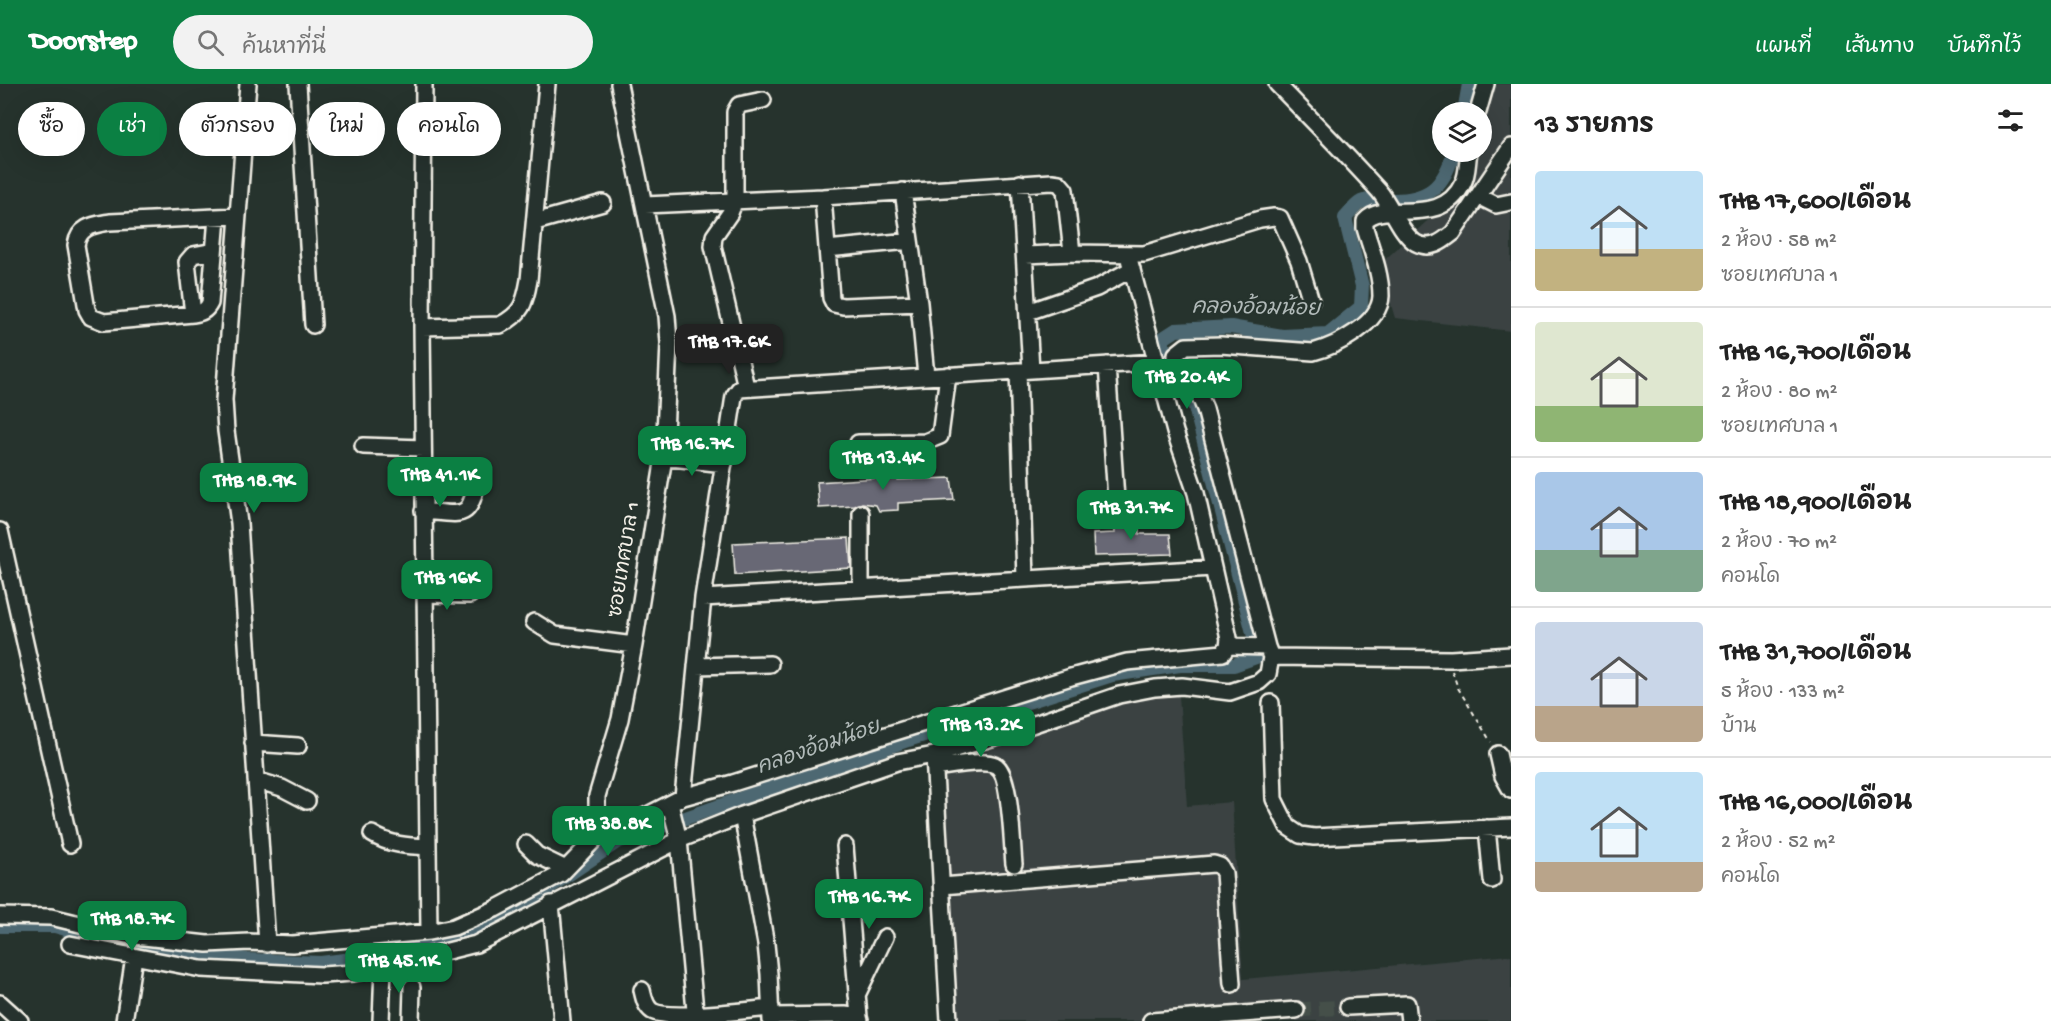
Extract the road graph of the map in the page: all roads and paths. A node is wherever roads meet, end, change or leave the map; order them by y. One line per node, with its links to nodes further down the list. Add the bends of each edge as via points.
1 (248, 84): 21 (street)
2 (298, 84): 34 (street)
3 (424, 84): 35 (street)
4 (547, 84): 23 (street)
5 (619, 84): 19 (street, ซอยเทศบาล 1)
6 (1277, 84): 20 (street, via 1380,192)
7 (1486, 84): 9 (street)
8 (762, 100): 16 (street, via 739,105 735,112)
9 (1481, 102)
10 (1511, 147): 14 (street)
11 (1468, 162): 20 (street, via 1464,182 1449,201 1418,212)
12 (1020, 183): 13 (street); 27 (street, via 1052,182 1063,186); 28 (street)
13 (903, 190): 15 (street); 24 (street)
14 (1478, 196): 17 (street, via 1496,205); 20 (street, via 1453,232 1429,246 1407,235)
15 (823, 197): 16 (street); 25 (street)
16 (735, 200): 19 (street); 41 (street, via 714,236 713,246)
17 (1511, 202)
18 (603, 203): 23 (street)
19 (645, 205): 45 (street, ซอยเทศบาล 1, via 668,316)
20 (1393, 211): 62 (street, via 1375,214 1365,221 1381,299 1364,326 1346,338 1313,352 1221,345 1186,346 1176,354 1176,367 1205,409)
21 (237, 216): 22 (street); 67 (street, via 224,400 239,523)
22 (217, 217): 26 (street); 33 (street, via 110,222 91,225 77,237 91,317 104,322)
23 (535, 222): 35 (street, via 526,296 512,319 500,325)
24 (909, 241): 25 (street); 31 (street)
25 (827, 249): 31 (street, via 834,304)
26 (214, 251): 33 (street, via 210,303 204,311); 33 (street, via 193,255 187,262)
27 (1072, 253): 28 (street); 29 (street)
28 (1025, 255): 32 (street)
29 (1130, 262): 30 (street, via 1144,254 1260,219 1280,218); 32 (street, via 1097,288); 36 (street)
30 (1311, 301)
31 (919, 303): 40 (street)
32 (1028, 312): 38 (street)
33 (193, 314)
34 (313, 325)
35 (422, 327): 44 (street)
36 (1156, 362): 37 (street); 52 (street, via 1196,493)
37 (1107, 365): 38 (street); 48 (street)
38 (1025, 371): 39 (street); 53 (street)
39 (948, 375): 40 (street); 42 (street, via 940,436 926,442)
40 (926, 376): 41 (street)
41 (746, 387): 46 (street, via 734,396)
42 (858, 443)
43 (363, 446): 44 (street)
44 (423, 448): 49 (street)
45 (664, 457): 46 (street); 59 (street, ซอยเทศบาล 1)
46 (724, 464): 57 (street)
47 (479, 475): 49 (street, via 472,504 465,512)
48 (1116, 498)
49 (423, 511): 55 (street)
50 (861, 513): 54 (street)
51 (0, 531): 81 (street)
52 (1213, 568): 53 (street); 60 (street)
53 (1025, 579): 54 (street)
54 (861, 588): 57 (street)
55 (424, 594): 56 (street); 84 (street)
56 (470, 595)
57 (703, 598): 64 (street)
58 (534, 622): 59 (street, via 555,635)
59 (634, 645): 76 (street, ซอยเทศบาล 1, via 620,719 597,796 597,816)
60 (1234, 646): 62 (street); 74 (street, via 1213,655 1127,662 1071,677 733,783)
61 (1511, 655): 62 (street, via 1451,659)
62 (1267, 658): 70 (street, via 1259,682 1230,692 1182,686 1119,695)
63 (770, 664): 64 (street)
64 (696, 666): 74 (street)
65 (1452, 670): 69 (path, via 1458,688)
66 (1271, 703): 78 (street, via 1274,799 1288,827 1300,835)
67 (253, 744): 68 (street); 71 (street)
68 (298, 746)
69 (1498, 754): 72 (street)
70 (935, 761): 75 (street, via 897,762); 85 (street, via 996,765 1002,771); 88 (street)
71 (256, 780): 73 (street); 94 (street)
72 (1511, 790)
73 (307, 801)
74 (675, 805): 76 (street, via 634,822); 80 (street)
75 (742, 815): 80 (street); 104 (street, via 766,944)
76 (604, 826): 86 (street)
77 (1511, 827): 78 (street)
78 (1488, 828): 87 (street)
79 (372, 834): 84 (street, via 402,846)
80 (679, 836): 89 (street); 105 (street)
81 (70, 844)
82 (526, 844): 86 (street, via 537,855)
83 (845, 846): 100 (street)
84 (428, 847): 91 (street)
85 (1014, 864)
86 (567, 869): 91 (street, via 485,914)
87 (1492, 879)
88 (942, 886): 97 (street, via 1220,866 1224,873); 112 (street)
89 (551, 904): 96 (street, via 476,944); 111 (street)
90 (0, 916): 94 (street, via 51,917 126,935)
91 (429, 932): 94 (street)
92 (885, 937): 100 (street)
93 (70, 944): 95 (street)
94 (267, 944)
95 (134, 957): 96 (street, via 201,969 269,973 322,975); 108 (street)
96 (383, 967): 109 (street)
97 (1232, 984)
98 (412, 987): 110 (street)
99 (642, 990): 105 (street, via 653,1011)
100 (857, 995): 106 (street)
101 (0, 1003): 107 (street)
102 (1348, 1006): 114 (street, via 1407,1004)
103 (1296, 1010): 113 (street)
104 (771, 1015): 105 (street); 106 (street, via 845,1015)
105 (696, 1018)
106 (860, 1019)
107 (20, 1021)
108 (124, 1021)
109 (381, 1021)
110 (411, 1021)
111 (561, 1021)
112 (949, 1021)
113 (1151, 1021)
114 (1409, 1021)

